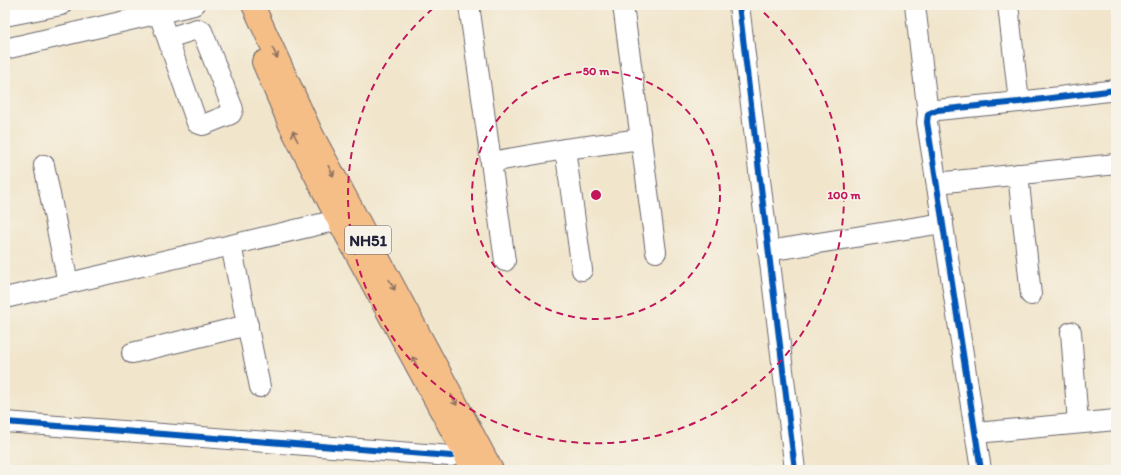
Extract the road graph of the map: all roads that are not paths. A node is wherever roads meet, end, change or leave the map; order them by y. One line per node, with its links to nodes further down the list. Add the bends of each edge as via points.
1 (61, 5): 11 (street)
2 (194, 5): 10 (street)
3 (239, 5): 24 (highway, NH51, one-way to 3, via 290,125)
4 (254, 5): 43 (highway, NH51, one-way to 43, via 312,134)
5 (468, 5): 19 (street)
6 (623, 5): 17 (street)
7 (739, 5): 27 (street)
8 (915, 5): 16 (street)
9 (1008, 5): 15 (street)
10 (159, 14): 12 (street); 13 (street)
11 (5, 16)
12 (168, 38): 12 (street, via 197,123 203,125 231,114 233,109 202,31 197,29)
13 (5, 49)
14 (1116, 90): 15 (street)
15 (1019, 102): 16 (street, via 937,110)
16 (928, 114): 23 (street)
17 (642, 139): 18 (street); 28 (street)
18 (565, 149): 19 (street); 30 (street)
19 (491, 162): 29 (street)
20 (1116, 164): 22 (street)
21 (44, 165): 31 (street)
22 (1018, 174): 23 (street); 32 (street)
23 (936, 183): 25 (street)
24 (338, 220): 26 (street); 42 (highway, NH51, one-way to 24)
25 (943, 223): 27 (street); 41 (street)
26 (231, 245): 31 (street); 34 (street)
27 (768, 251): 44 (street)
28 (656, 252)
29 (506, 261)
30 (582, 270)
31 (68, 283): 33 (street)
32 (1031, 295)
33 (5, 298)
34 (248, 325): 36 (street); 37 (street)
35 (1071, 332): 40 (street)
36 (132, 353)
37 (260, 387)
38 (1116, 420): 40 (street)
39 (5, 422): 42 (street)
40 (1078, 423): 41 (street)
41 (976, 433): 45 (street)
42 (460, 462)
43 (492, 470)
44 (795, 470)
45 (981, 470)

